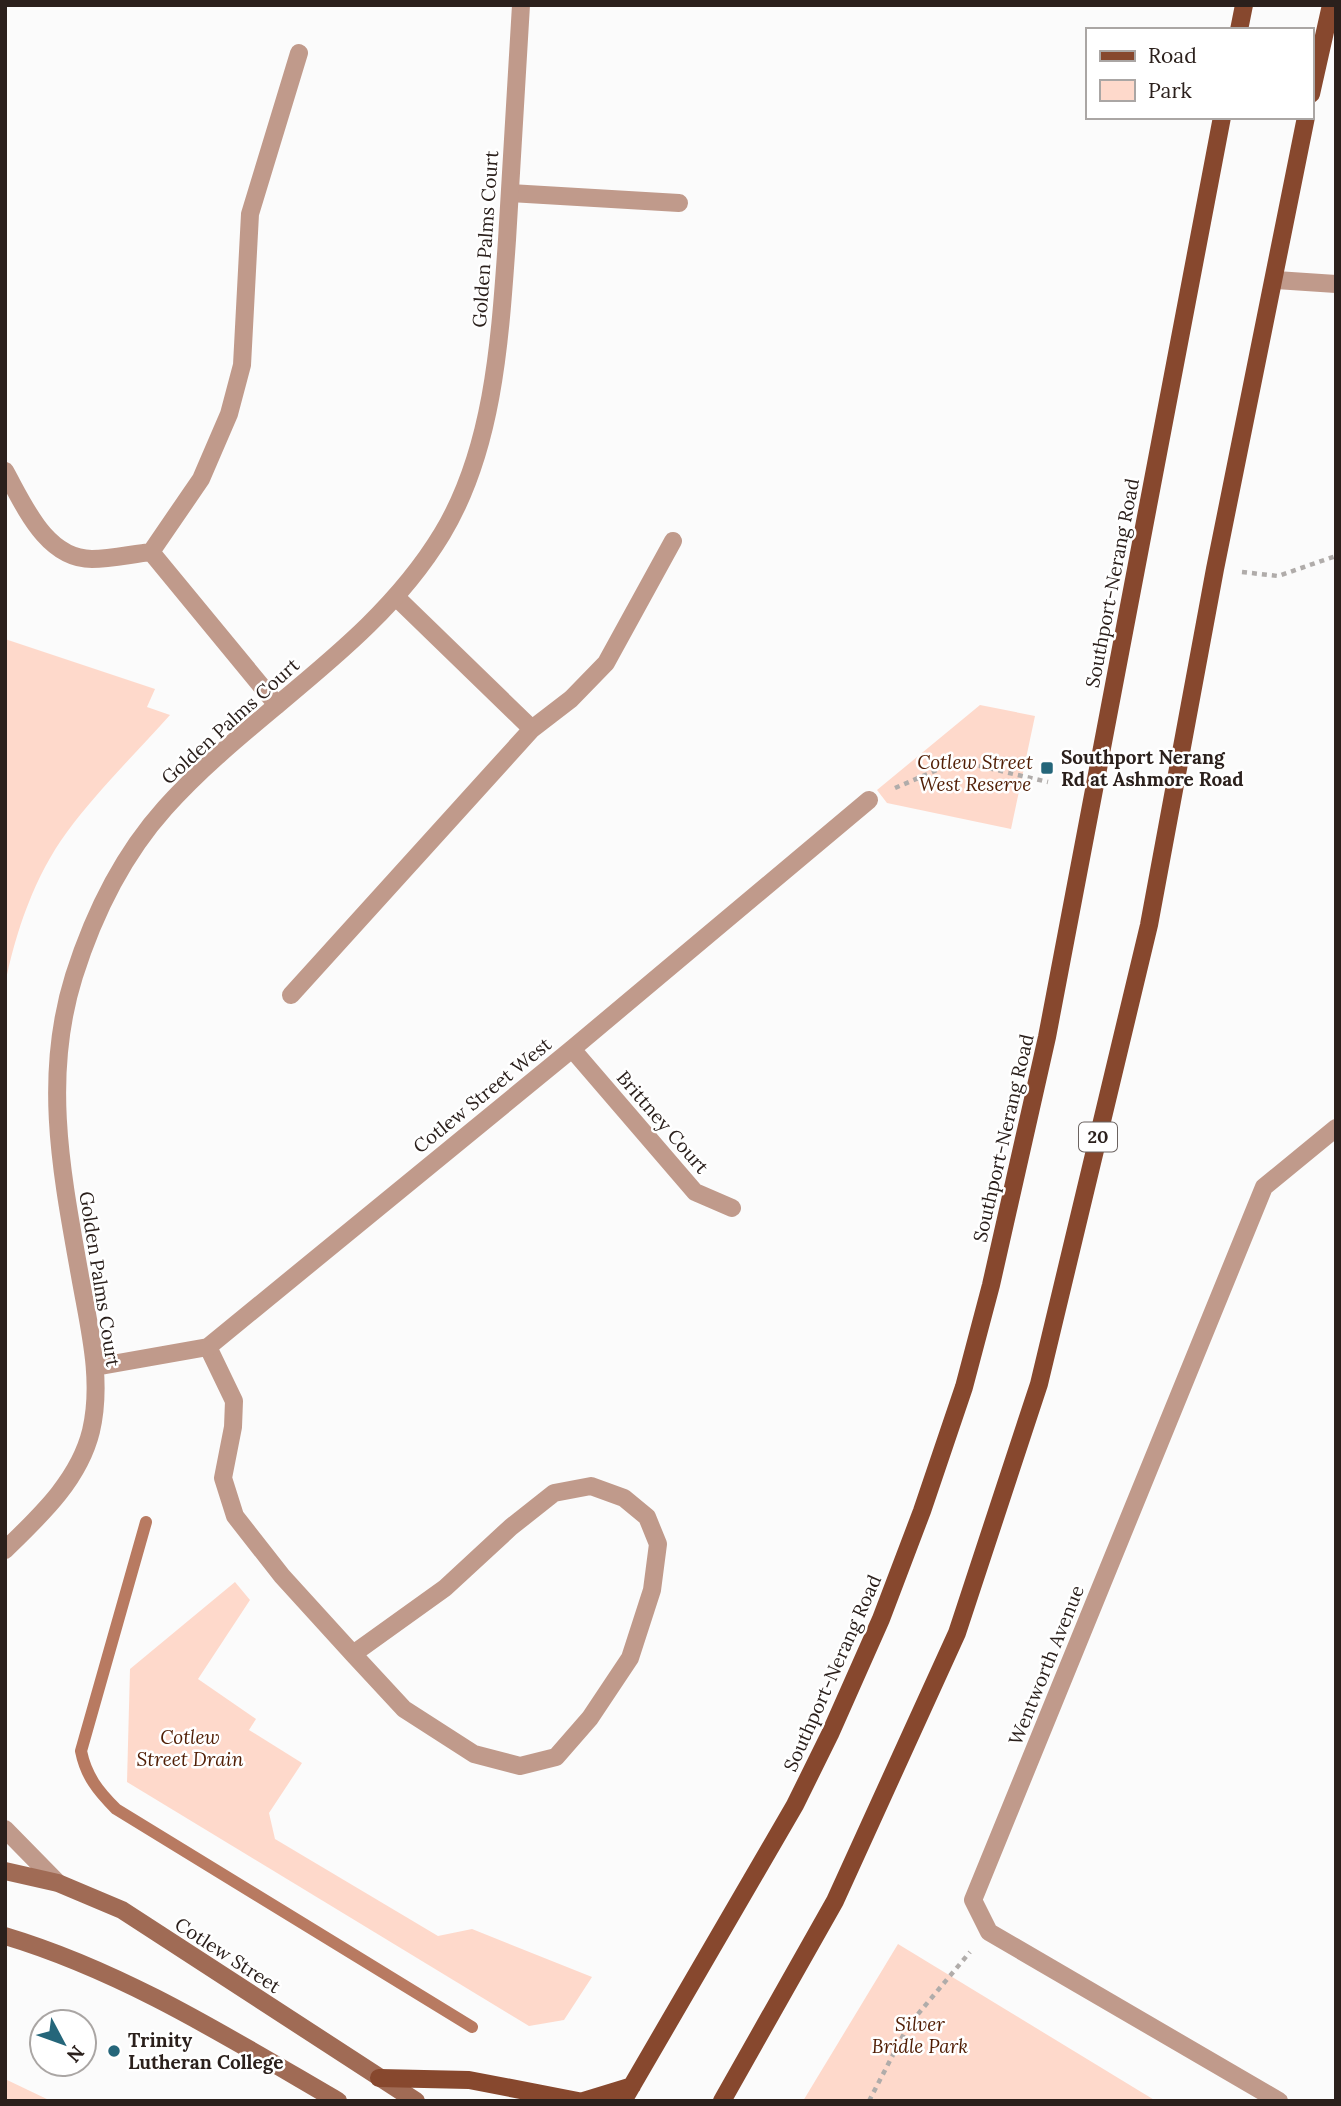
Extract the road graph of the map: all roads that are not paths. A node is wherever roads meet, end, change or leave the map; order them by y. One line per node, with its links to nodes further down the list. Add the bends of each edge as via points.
1 (521, 5): 9 (street, Golden Palms Court)
2 (1244, 5): 4 (main road)
3 (1331, 5): 6 (main road)
4 (1239, 28)
5 (299, 54): 15 (street, via 250,214 242,365 229,414 201,479)
6 (1313, 85)
7 (1222, 119): 33 (main road, Southport-Nerang Road, via 1047,1037 964,1387 881,1619 830,1734 795,1805)
8 (1306, 119): 11 (main road, 20)
9 (510, 193): 10 (street); 16 (street, Golden Palms Court, via 499,342 481,438 443,532)
10 (679, 203)
11 (1276, 280): 12 (street); 37 (main road, 20, via 1215,569 1149,925 1035,1397 952,1645 835,1901)
12 (1336, 284)
13 (5, 471): 15 (street, via 37,528 69,554 90,559)
14 (673, 541): 18 (street, via 606,663 571,699)
15 (151, 552): 17 (street)
16 (397, 598): 17 (street, Golden Palms Court); 18 (street)
17 (277, 705): 25 (street, Golden Palms Court, via 191,780 138,844 102,905 73,979 63,1024 56,1122)
18 (532, 729): 20 (street)
19 (869, 800): 21 (street, Cotlew Street West)
20 (291, 995)
21 (572, 1049): 23 (street, Brittney Court, via 695,1192); 24 (street, Cotlew Street West)
22 (1336, 1128): 38 (street, Wentworth Avenue, via 1264,1187 973,1900 989,1932)
23 (732, 1208)
24 (208, 1347): 25 (street, Cotlew Street West); 27 (street, via 234,1401 223,1478 235,1516)
25 (95, 1367): 26 (street, Golden Palms Court, via 90,1434 78,1464 59,1493)
26 (5, 1550)
27 (353, 1654): 27 (street, via 404,1709 474,1754 520,1766 556,1757 630,1658 652,1590 658,1544 647,1517 624,1497 591,1486 554,1493 445,1588)
28 (5, 1829): 30 (street)
29 (5, 1871): 30 (main road, Cotlew Street)
30 (58, 1883): 32 (main road, Cotlew Street, via 122,1910)
31 (5, 1936): 34 (main road, via 133,1985)
32 (379, 2078): 35 (main road, Cotlew Street); 36 (main road, via 469,2080)
33 (628, 2094): 36 (main road)
34 (338, 2101)
35 (416, 2101)
36 (580, 2101)
37 (722, 2101)
38 (1279, 2101)

